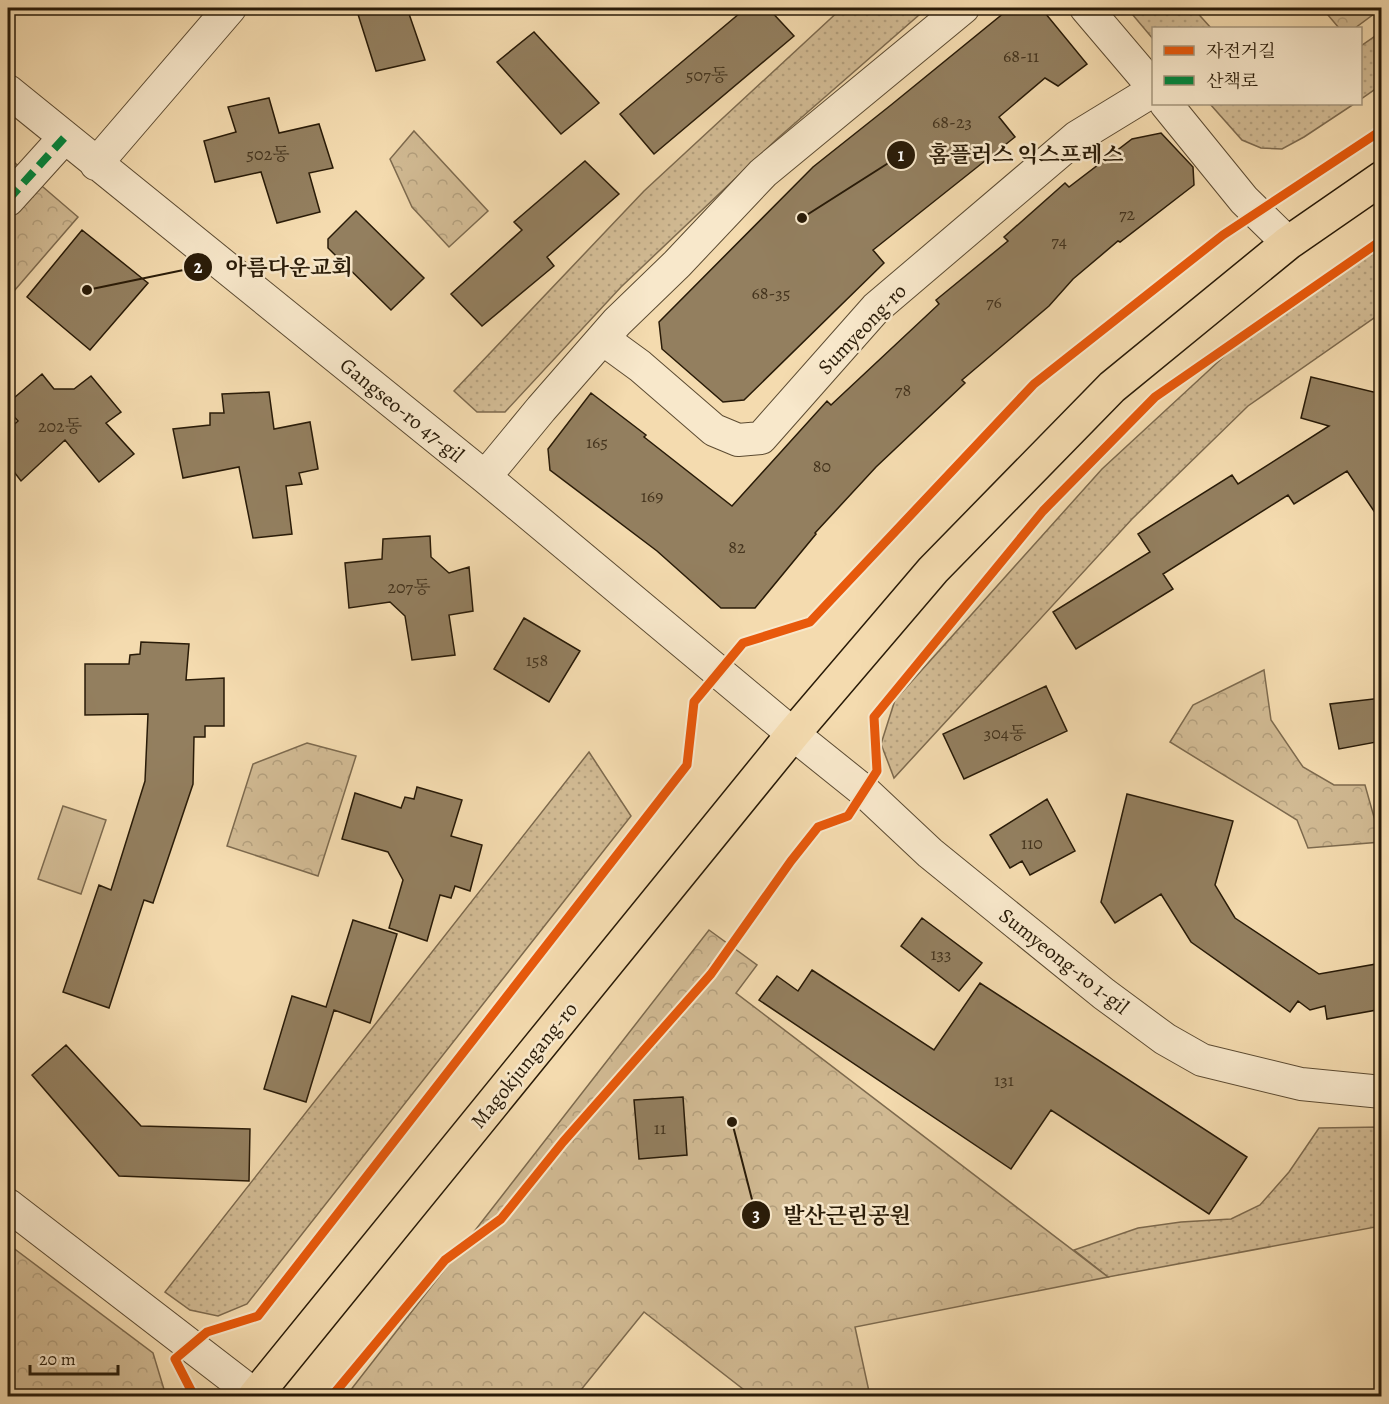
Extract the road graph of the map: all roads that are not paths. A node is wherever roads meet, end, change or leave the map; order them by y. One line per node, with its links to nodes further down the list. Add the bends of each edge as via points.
1 (230, 8): 9 (street)
2 (963, 8): 13 (street, via 763,173)
3 (1086, 8): 4 (street, Sumyeong-ro)
4 (1152, 87)
5 (1152, 90): 13 (street, Sumyeong-ro, via 1077,136 876,308 761,438 738,440 714,430)
6 (8, 91): 8 (street, Gangseo-ro 47-gil)
7 (1167, 105): 12 (street, via 1244,200)
8 (64, 138): 9 (street, Gangseo-ro 47-gil); 11 (street)
9 (96, 164): 14 (street, Gangseo-ro 47-gil)
10 (1382, 178): 12 (main road)
11 (8, 201)
12 (1288, 243): 15 (main road, via 1112,387 933,570)
13 (603, 339): 14 (street)
14 (485, 477): 15 (street, Gangseo-ro 47-gil)
15 (793, 734): 16 (street, Sumyeong-ro 1-gil, via 948,868 1165,1039 1202,1060 1300,1084); 18 (main road, Magokjungang-ro)
16 (1382, 1092)
17 (8, 1205): 18 (street)
18 (256, 1396)

